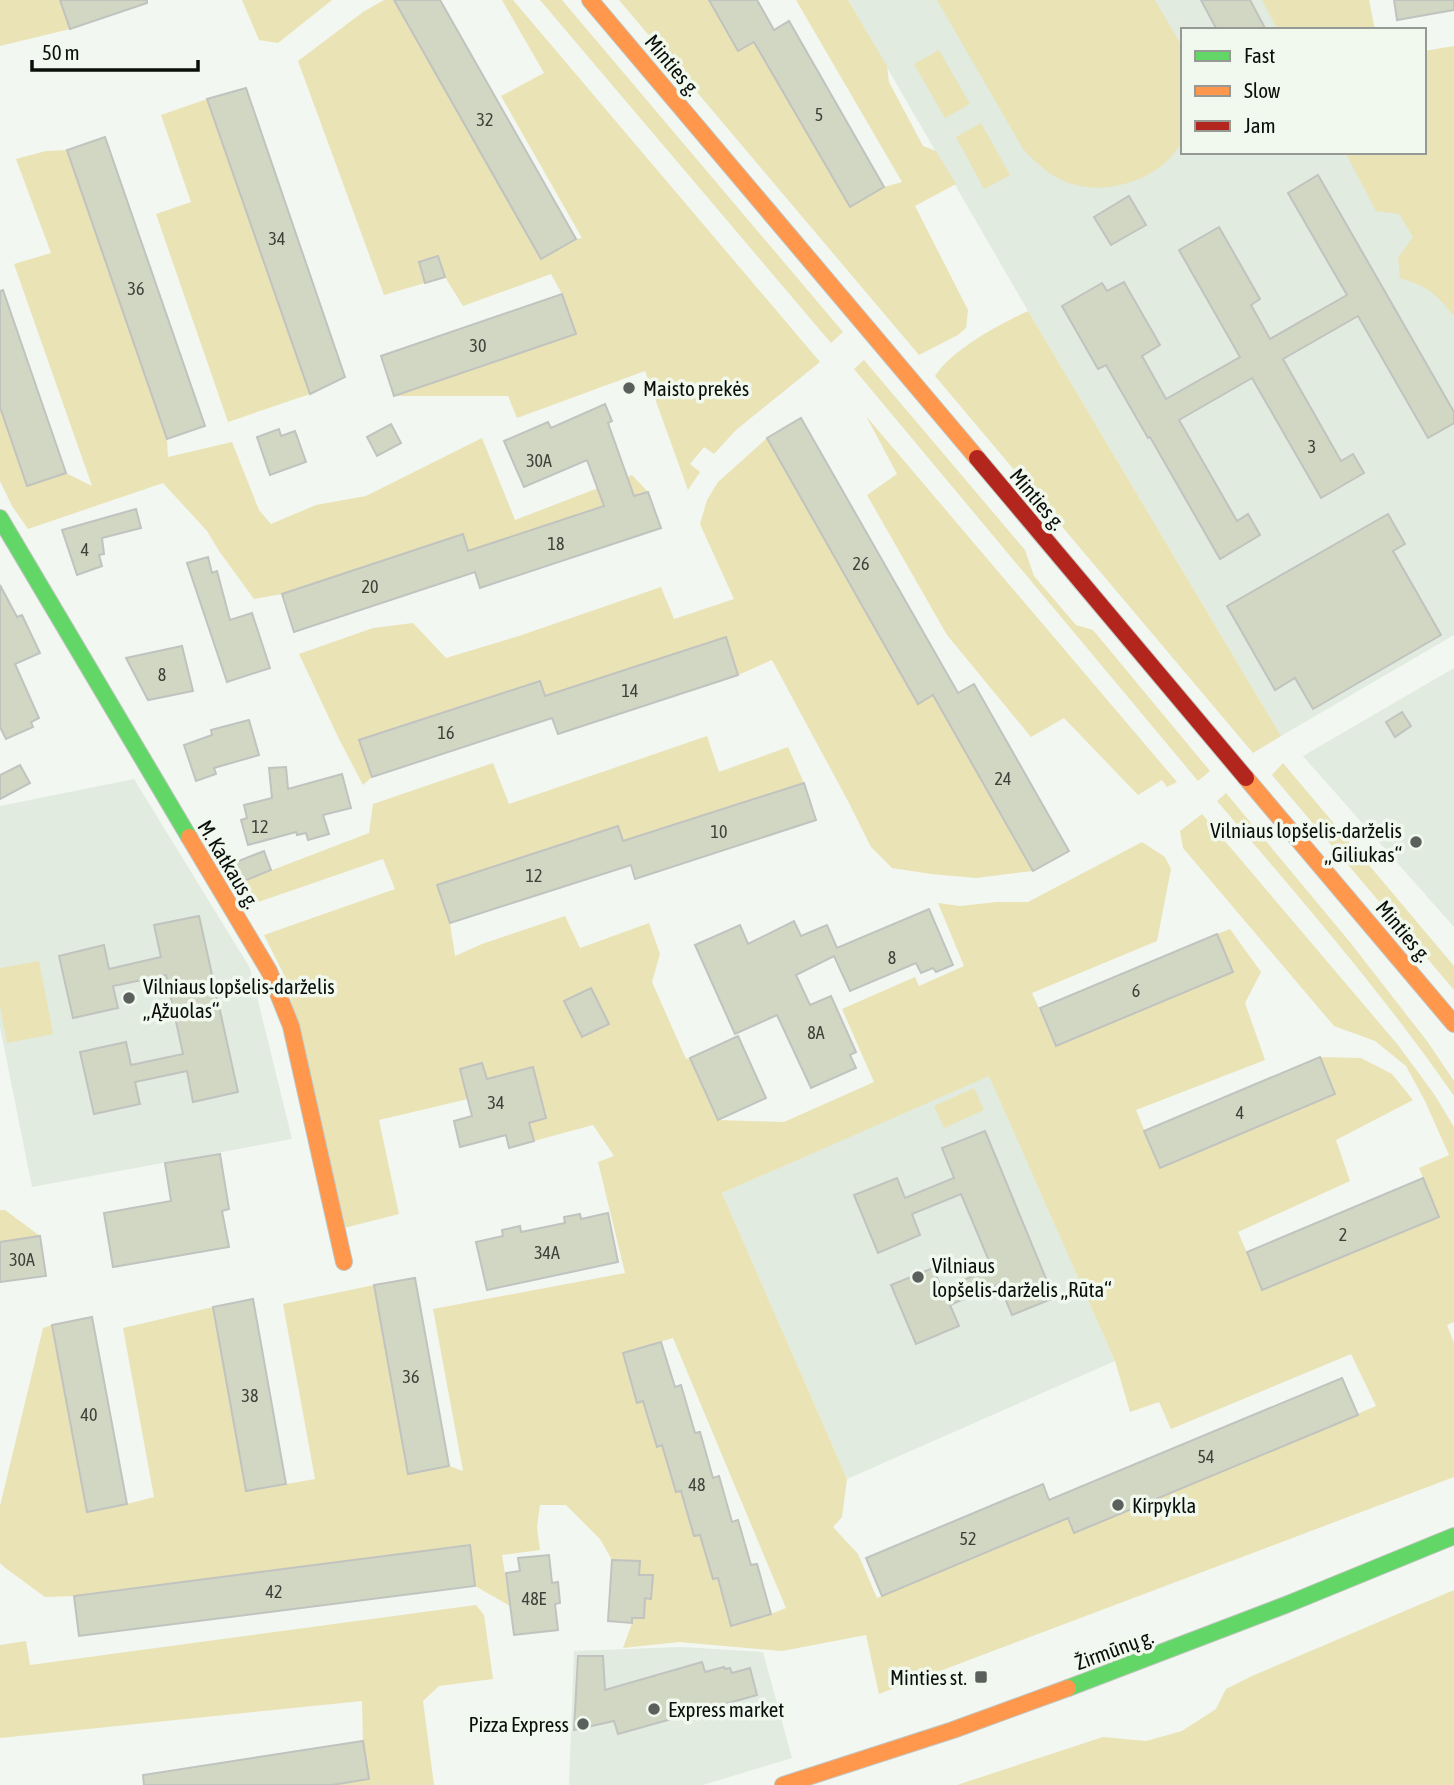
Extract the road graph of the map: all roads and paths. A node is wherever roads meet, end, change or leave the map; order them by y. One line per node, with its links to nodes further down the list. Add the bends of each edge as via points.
1 (590, 0): 3 (main road, Minties g.)
2 (0, 518): 4 (main road, M. Katkaus g., via 269,971 291,1026)
3 (1454, 1024)
4 (344, 1262)
5 (1454, 1536): 6 (main road, Žirmūnų g., via 1114,1672)
6 (783, 1785)

